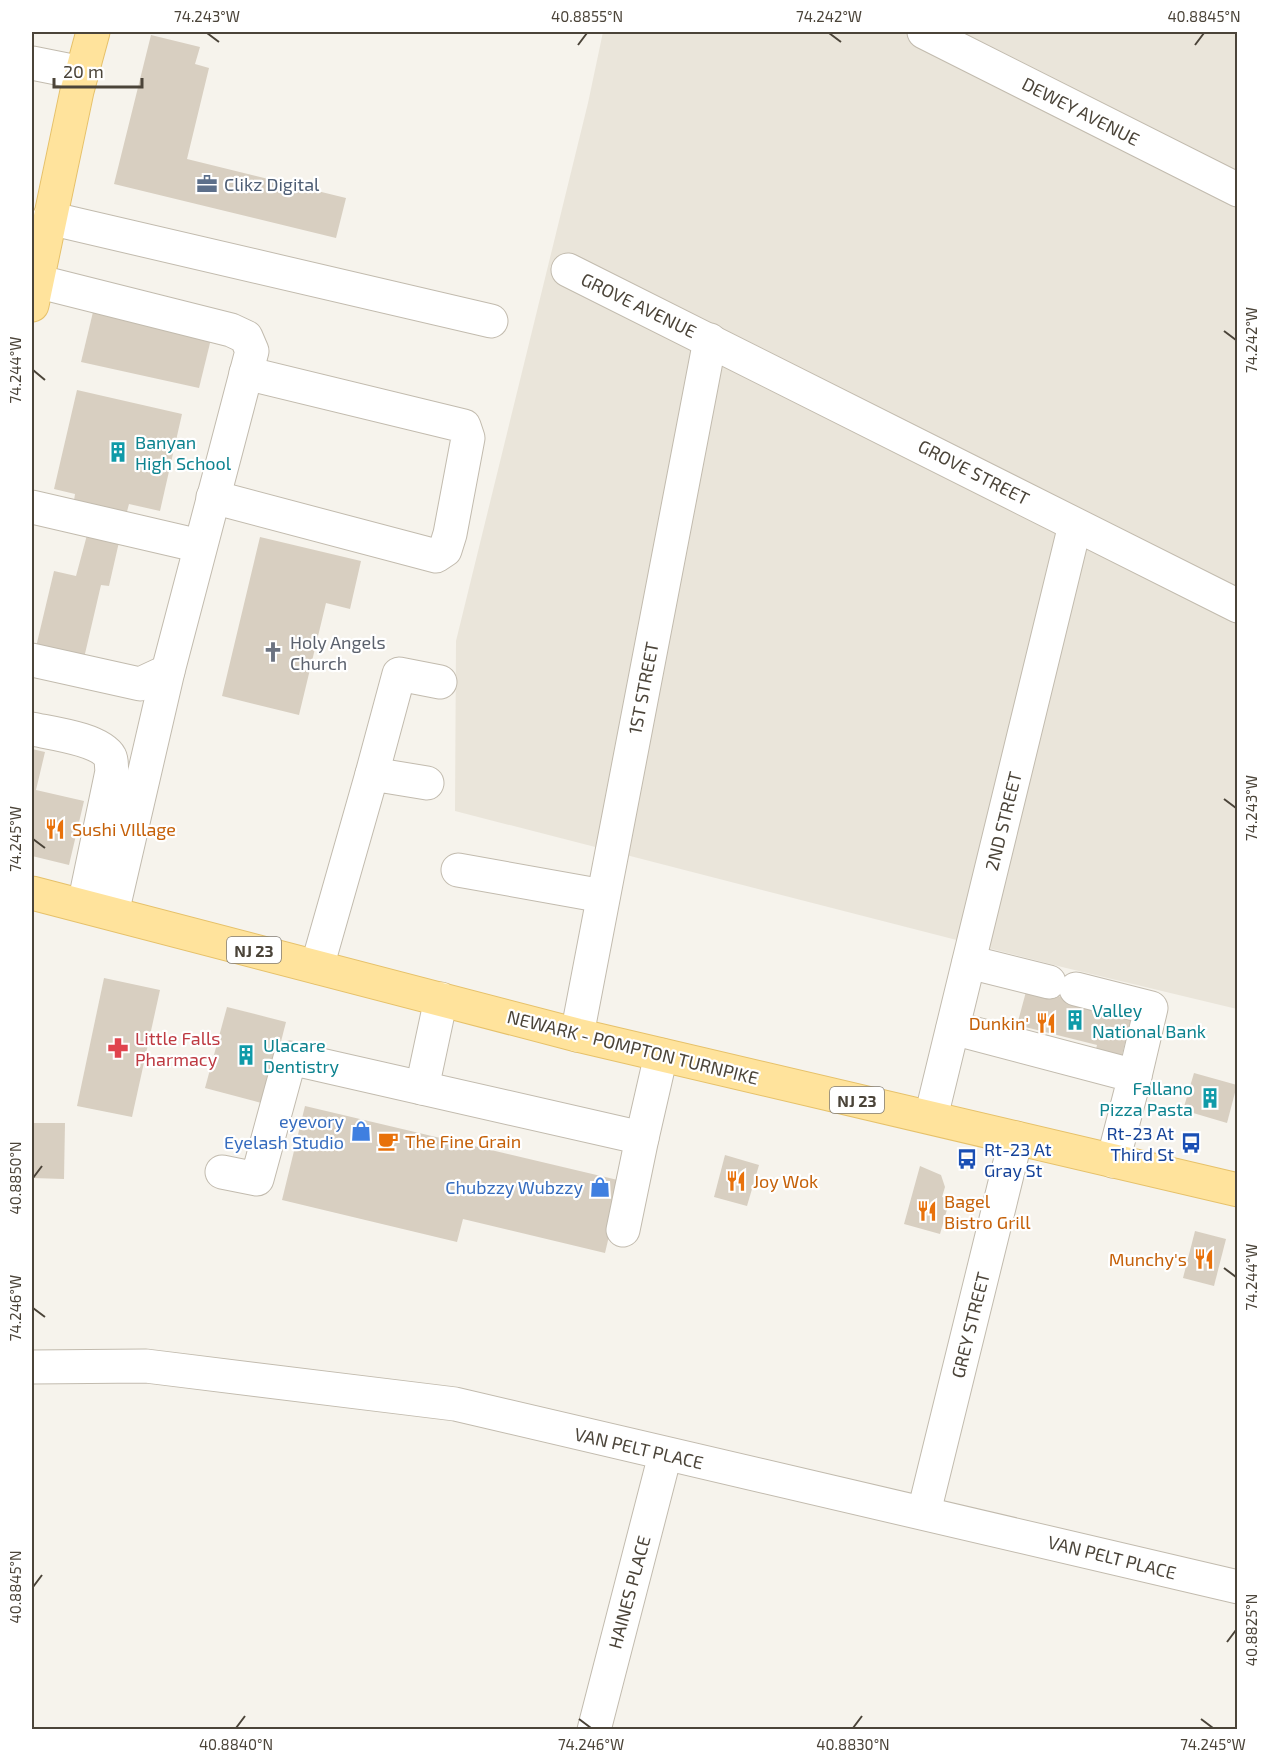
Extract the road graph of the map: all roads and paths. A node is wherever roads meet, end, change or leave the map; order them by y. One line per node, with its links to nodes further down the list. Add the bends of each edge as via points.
1 (93, 32): 4 (main road)
2 (924, 32): 5 (street, DEWEY AVENUE)
3 (32, 63): 4 (street)
4 (82, 74): 6 (main road)
5 (1238, 190)
6 (49, 218): 8 (main road); 9 (street)
7 (568, 270): 10 (street, GROVE AVENUE)
8 (34, 278): 11 (street, via 231,330 246,337 252,351)
9 (491, 321)
10 (710, 340): 14 (street, GROVE STREET); 25 (street, 1ST STREET)
11 (246, 373): 12 (street); 12 (street, via 464,426 468,438 450,534 445,550 436,556)
12 (213, 497): 15 (street)
13 (32, 507): 15 (street)
14 (1075, 525): 16 (street, GROVE STREET); 27 (street, 2ND STREET)
15 (200, 546): 18 (street)
16 (1238, 606)
17 (32, 660): 18 (street, via 140,684)
18 (168, 671): 26 (street)
19 (440, 682): 21 (street, via 399,674)
20 (32, 729): 26 (street, via 77,739 103,750 111,758)
21 (372, 774): 22 (street); 28 (street)
22 (427, 783)
23 (458, 870): 25 (street)
24 (32, 893): 26 (main road, NEWARK - POMPTON TURNPIKE / NJ 23)
25 (603, 896): 31 (street, 1ST STREET)
26 (98, 909): 28 (main road, NEWARK - POMPTON TURNPIKE / NJ 23)
27 (969, 962): 30 (street, 2ND STREET); 33 (street, via 1151,1008)
28 (317, 967): 29 (main road, NEWARK - POMPTON TURNPIKE / NJ 23)
29 (441, 999): 31 (main road, NEWARK - POMPTON TURNPIKE / NJ 23); 34 (street)
30 (953, 1028): 33 (street); 35 (street, 2ND STREET)
31 (577, 1035): 32 (main road, NEWARK - POMPTON TURNPIKE / NJ 23)
32 (661, 1055): 35 (main road, NEWARK - POMPTON TURNPIKE / NJ 23); 36 (street)
33 (1135, 1076): 38 (street)
34 (422, 1088): 36 (street); 39 (street, via 290,1058 257,1179)
35 (931, 1117): 37 (main road, NEWARK - POMPTON TURNPIKE / NJ 23)
36 (642, 1138): 41 (street)
37 (1016, 1138): 38 (main road, NEWARK - POMPTON TURNPIKE / NJ 23); 44 (street, GREY STREET)
38 (1113, 1161): 40 (main road, NEWARK - POMPTON TURNPIKE / NJ 23)
39 (222, 1172)
40 (1238, 1190)
41 (622, 1230)
42 (32, 1367): 43 (street, VAN PELT PLACE, via 146,1366 455,1404)
43 (665, 1455): 44 (street, VAN PELT PLACE); 46 (street, HAINES PLACE)
44 (924, 1512): 45 (street, VAN PELT PLACE)
45 (1238, 1587)
46 (594, 1730)

